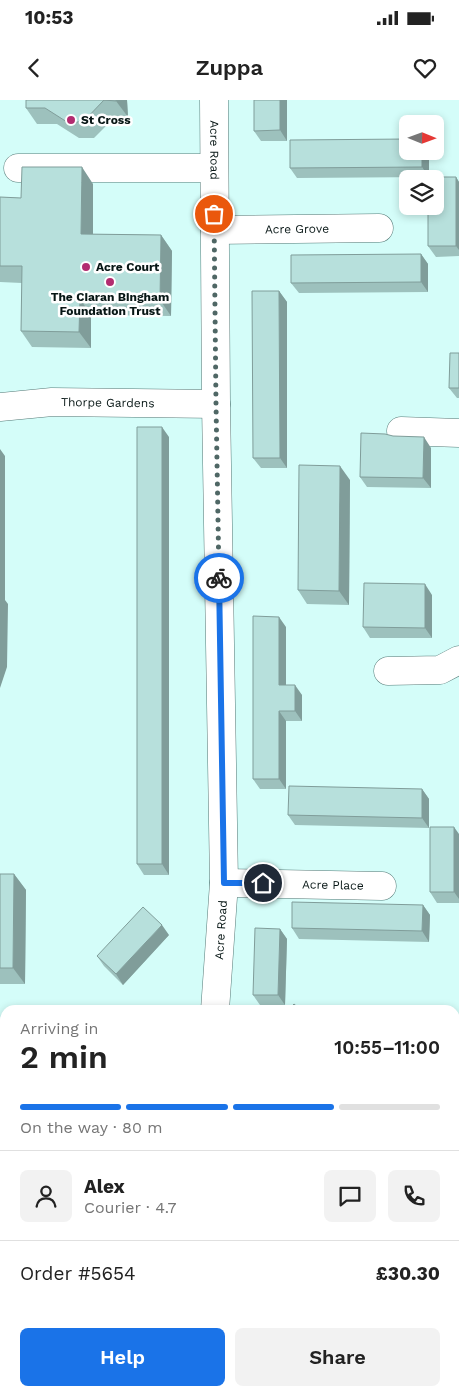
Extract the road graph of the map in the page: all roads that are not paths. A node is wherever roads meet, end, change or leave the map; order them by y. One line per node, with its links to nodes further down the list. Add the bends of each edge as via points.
1 (214, 100): 3 (street, Acre Road)
2 (18, 168): 3 (street)
3 (214, 168): 5 (street, Acre Road)
4 (379, 228): 5 (street, Acre Grove)
5 (215, 230): 6 (street, Acre Road)
6 (216, 404): 7 (street, Thorpe Gardens, via 52,402); 12 (street, Acre Road)
7 (0, 407)
8 (400, 431): 9 (street)
9 (459, 433)
10 (459, 660): 11 (street, via 440,670)
11 (388, 671)
12 (224, 883): 13 (street, Acre Place); 14 (street, Acre Road)
13 (382, 886)
14 (215, 1005)

